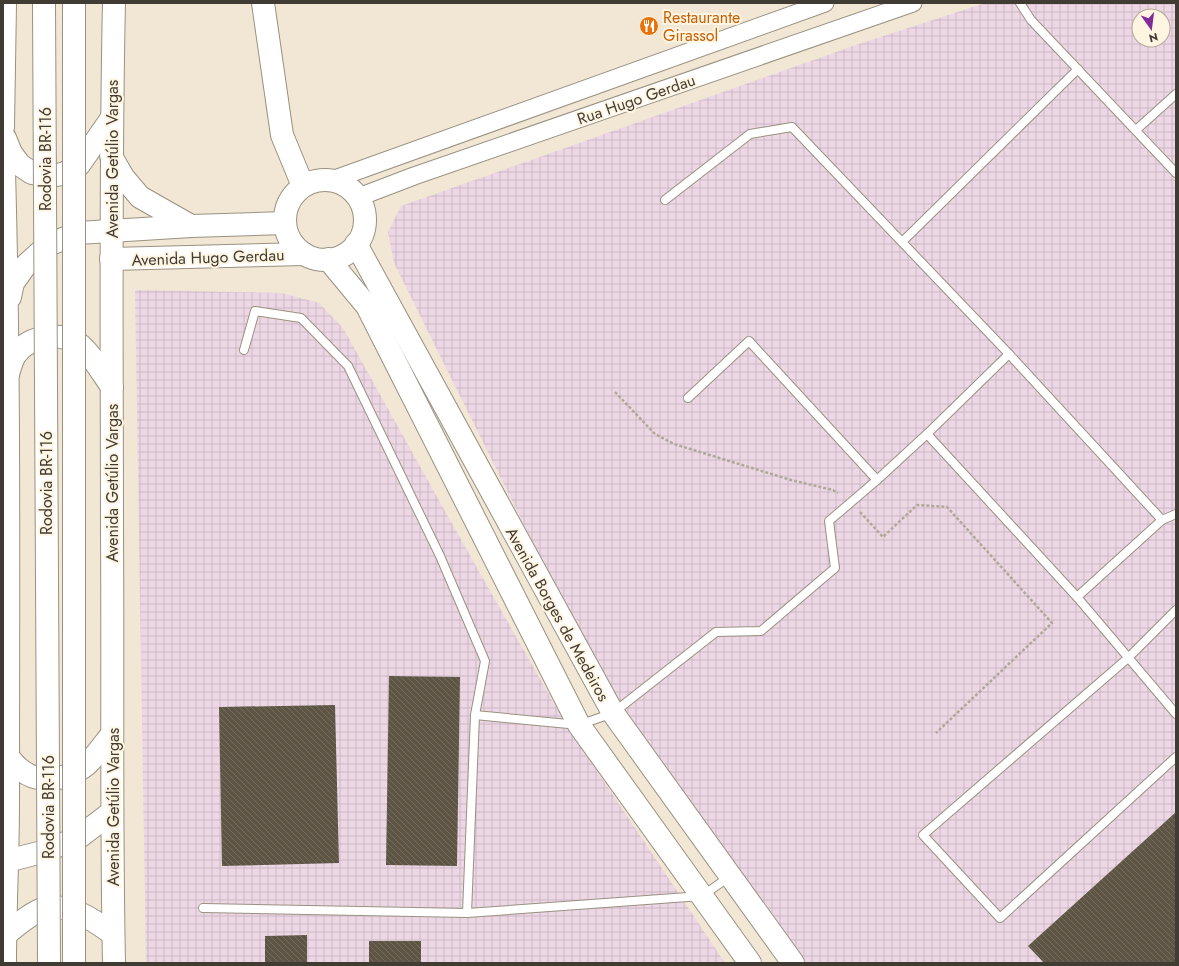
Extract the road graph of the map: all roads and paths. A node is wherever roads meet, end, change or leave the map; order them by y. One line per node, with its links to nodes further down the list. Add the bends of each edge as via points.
1 (5, 3): 14 (main road)
2 (44, 3): 70 (main road, Rodovia BR-116, bridge)
3 (74, 3): 71 (main road, Rodovia BR-116, bridge)
4 (114, 3): 13 (main road, Avenida Getúlio Vargas)
5 (263, 3): 23 (main road, via 282,135)
6 (825, 3): 9 (street, Rua Hugo Gerdau)
7 (913, 3): 11 (street, Rua Hugo Gerdau)
8 (1020, 3): 10 (lane, via 1031,20)
9 (664, 61): 11 (street); 15 (street, Rua Hugo Gerdau)
10 (1078, 69): 16 (lane); 30 (lane)
11 (675, 86): 19 (street, Rua Hugo Gerdau)
12 (1176, 94): 16 (lane)
13 (111, 119): 17 (main road, via 79,165 63,174 47,176 32,173 20,165 11,153); 20 (main road, Avenida Getúlio Vargas)
14 (3, 127)
15 (473, 130): 19 (street); 22 (street, Rua Hugo Gerdau)
16 (1136, 130): 21 (lane)
17 (3, 133)
18 (3, 137): 36 (main road)
19 (482, 153): 24 (street, Rua Hugo Gerdau)
20 (111, 156): 27 (main road, via 123,177 140,197); 29 (main road, Avenida Getúlio Vargas)
21 (1176, 173)
22 (332, 180): 23 (main road, via 312,182); 24 (main road, via 342,183)
23 (303, 186): 26 (main road, via 289,202 285,212)
24 (358, 197): 31 (main road, via 364,209 365,221)
25 (665, 200): 30 (lane, via 750,134 792,127)
26 (285, 223): 28 (main road, Avenida Hugo Gerdau); 32 (main road, via 291,241)
27 (192, 226): 28 (main road, Avenida Hugo Gerdau); 29 (main road, Avenida Hugo Gerdau)
28 (213, 226): 33 (main road)
29 (111, 231): 34 (main road, Avenida Getúlio Vargas); 36 (main road, Avenida Hugo Gerdau, via 78,233 48,246 25,266 13,283)
30 (902, 242): 38 (lane)
31 (356, 244): 35 (main road, via 349,252); 52 (main road, Avenida Borges de Medeiros)
32 (304, 254): 33 (main road, Avenida Hugo Gerdau); 35 (main road)
33 (212, 258): 34 (main road, Avenida Hugo Gerdau)
34 (111, 259): 40 (main road, Avenida Getúlio Vargas)
35 (328, 260): 55 (main road, Avenida Borges de Medeiros, via 367,306)
36 (7, 314): 39 (main road)
37 (244, 350): 54 (lane, via 255,311 301,318 348,366 440,556 485,661)
38 (1009, 354): 43 (lane); 47 (lane)
39 (7, 375): 40 (main road, via 16,354 24,346 51,336 64,338 79,345 92,357); 58 (main road)
40 (112, 387): 57 (main road, Avenida Getúlio Vargas)
41 (615, 392): 45 (path, via 655,434 674,444 791,480 833,490)
42 (688, 398): 44 (lane, via 749,341)
43 (927, 434): 44 (lane); 49 (lane)
44 (877, 480): 45 (lane)
45 (851, 502): 52 (lane, via 829,522 835,568 761,631 716,632)
46 (1176, 514): 47 (lane)
47 (1162, 520): 49 (lane)
48 (869, 521): 56 (path, via 883,537 917,505 947,508 1052,623)
49 (1077, 597): 51 (lane)
50 (1176, 610): 51 (lane)
51 (1128, 658): 53 (lane); 59 (lane, via 923,835 1000,918)
52 (613, 713): 55 (lane); 63 (main road, Avenida Borges de Medeiros)
53 (1176, 714)
54 (475, 715): 55 (lane); 66 (lane)
55 (579, 725): 64 (main road, Avenida Borges de Medeiros)
56 (936, 733)
57 (112, 734): 58 (main road, via 87,764 73,774 56,779 32,777); 61 (main road, Avenida Getúlio Vargas)
58 (8, 757): 60 (main road)
59 (1176, 758)
60 (6, 805): 62 (main road)
61 (112, 812): 62 (main road, via 78,838 42,852); 67 (main road, Avenida Getúlio Vargas)
62 (5, 862): 68 (main road)
63 (730, 876): 64 (lane); 74 (main road, Avenida Borges de Medeiros)
64 (702, 896): 66 (lane); 73 (main road, Avenida Borges de Medeiros)
65 (203, 908): 66 (lane)
66 (467, 913)
67 (113, 934): 68 (main road, via 91,919 62,908 45,908 26,918); 72 (main road, Avenida Getúlio Vargas)
68 (5, 935): 69 (main road)
69 (5, 963)
70 (49, 963)
71 (74, 963)
72 (114, 963)
73 (750, 963)
74 (793, 963)

